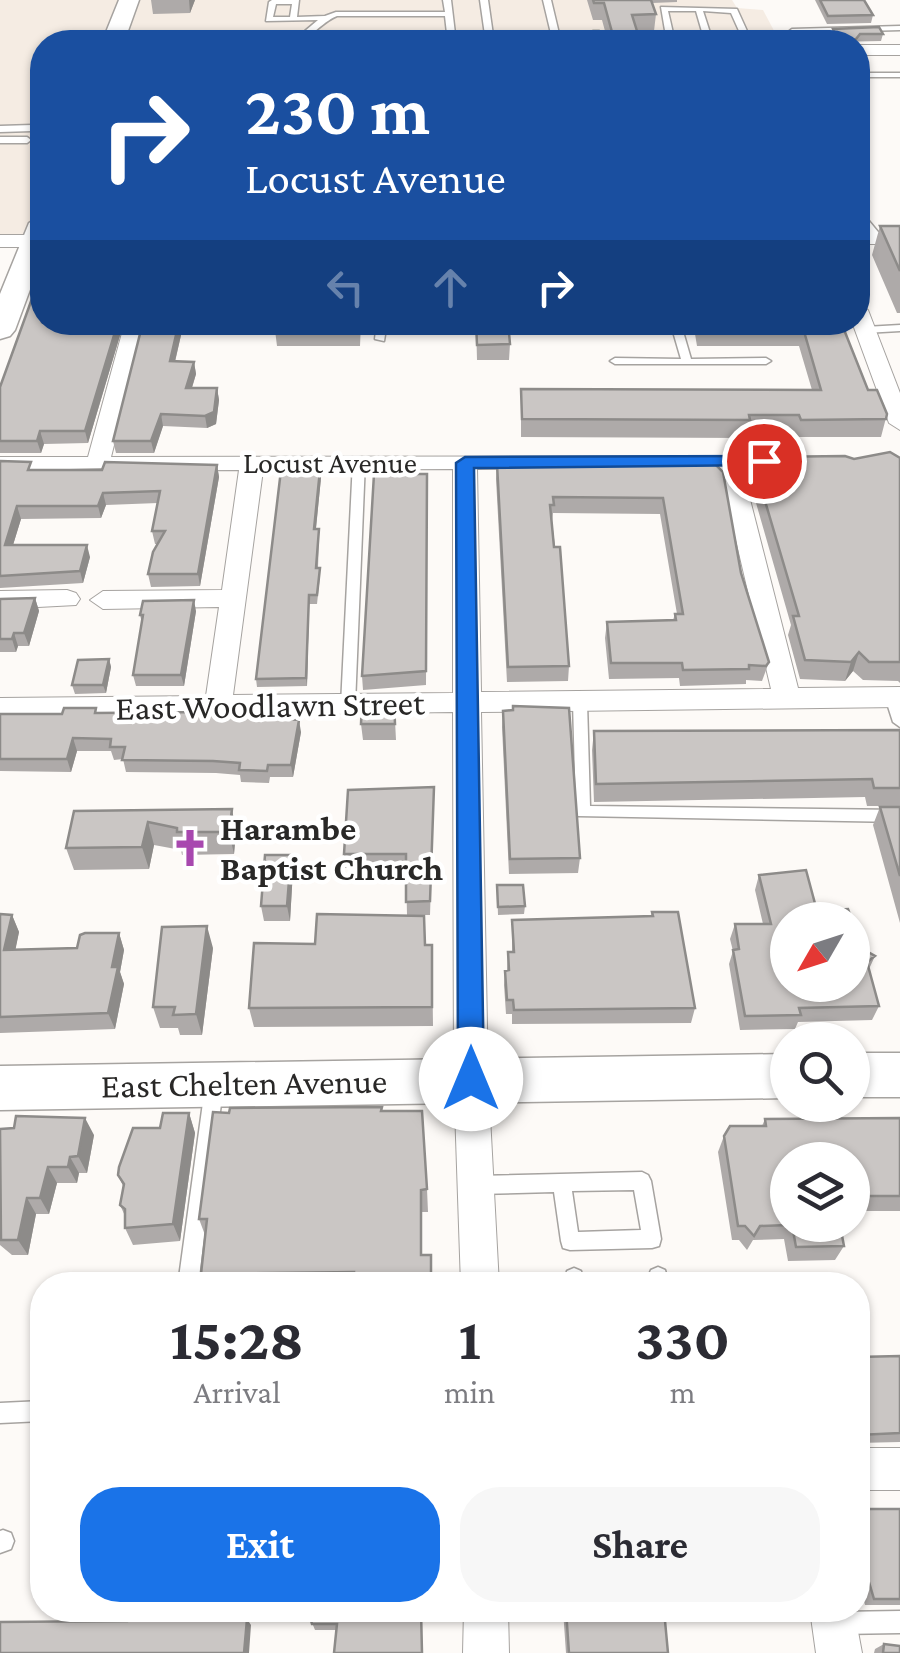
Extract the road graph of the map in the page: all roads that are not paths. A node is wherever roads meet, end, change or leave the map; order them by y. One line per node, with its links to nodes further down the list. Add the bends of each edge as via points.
1 (129, 0): 12 (street)
2 (448, 0): 8 (lane)
3 (484, 0): 15 (lane)
4 (547, 0): 16 (lane)
5 (327, 5): 7 (lane)
6 (699, 9): 17 (lane, via 664,9); 18 (lane); 19 (lane, via 734,11)
7 (336, 14): 8 (lane); 10 (lane)
8 (449, 14): 14 (lane)
9 (294, 18): 10 (lane)
10 (326, 18): 13 (lane)
11 (900, 28): 20 (lane)
12 (118, 30)
13 (311, 30)
14 (451, 30)
15 (488, 30)
16 (554, 30)
17 (668, 30)
18 (705, 30)
19 (743, 30)
20 (792, 30)
21 (870, 50): 22 (street)
22 (900, 50)
23 (870, 74): 24 (lane)
24 (900, 75)
25 (30, 128): 26 (lane)
26 (0, 129)
27 (0, 140): 28 (lane)
28 (26, 140)
29 (30, 236): 32 (street)
30 (870, 238): 31 (street)
31 (900, 238)
32 (0, 241)
33 (30, 259): 36 (street)
34 (870, 323): 35 (lane)
35 (900, 328)
36 (0, 330)
37 (132, 335): 50 (street)
38 (380, 335): 41 (lane)
39 (679, 335): 43 (lane)
40 (869, 335): 45 (street)
41 (380, 339)
42 (614, 362): 43 (lane)
43 (687, 362): 44 (lane)
44 (766, 362)
45 (890, 372): 46 (street)
46 (900, 423)
47 (824, 460): 49 (street, Locust Avenue)
48 (359, 461): 51 (street, Locust Avenue); 53 (street, Locust Avenue); 61 (lane)
49 (729, 461): 51 (street, Locust Avenue); 58 (street)
50 (98, 463): 52 (street, Locust Avenue); 53 (street, Locust Avenue)
51 (465, 463): 60 (street)
52 (0, 464)
53 (252, 464): 54 (street)
54 (233, 598): 57 (street); 63 (street)
55 (67, 599): 56 (street)
56 (0, 600)
57 (103, 600)
58 (788, 698): 59 (street, East Woodlawn Street); 62 (street, East Woodlawn Street)
59 (580, 702): 60 (street, East Woodlawn Street); 65 (lane, via 583,812)
60 (468, 704): 61 (street, East Woodlawn Street); 69 (street)
61 (348, 705): 63 (street, East Woodlawn Street)
62 (897, 705)
63 (218, 706): 64 (street, East Woodlawn Street)
64 (0, 708)
65 (900, 816)
66 (900, 1075): 68 (street)
67 (770, 1076): 69 (street, East Chelten Avenue)
68 (870, 1076)
69 (471, 1079): 70 (street, East Chelten Avenue); 73 (street)
70 (214, 1084): 71 (street, East Chelten Avenue); 74 (lane)
71 (0, 1088)
72 (562, 1183): 72 (lane, via 642,1181 652,1239 570,1240); 73 (lane)
73 (476, 1185): 75 (street)
74 (190, 1272)
75 (479, 1272)
76 (30, 1411): 77 (lane)
77 (0, 1412)
78 (870, 1469): 79 (street)
79 (900, 1469)
80 (486, 1622): 83 (street)
81 (900, 1622): 82 (lane)
82 (835, 1629)
83 (486, 1653)

